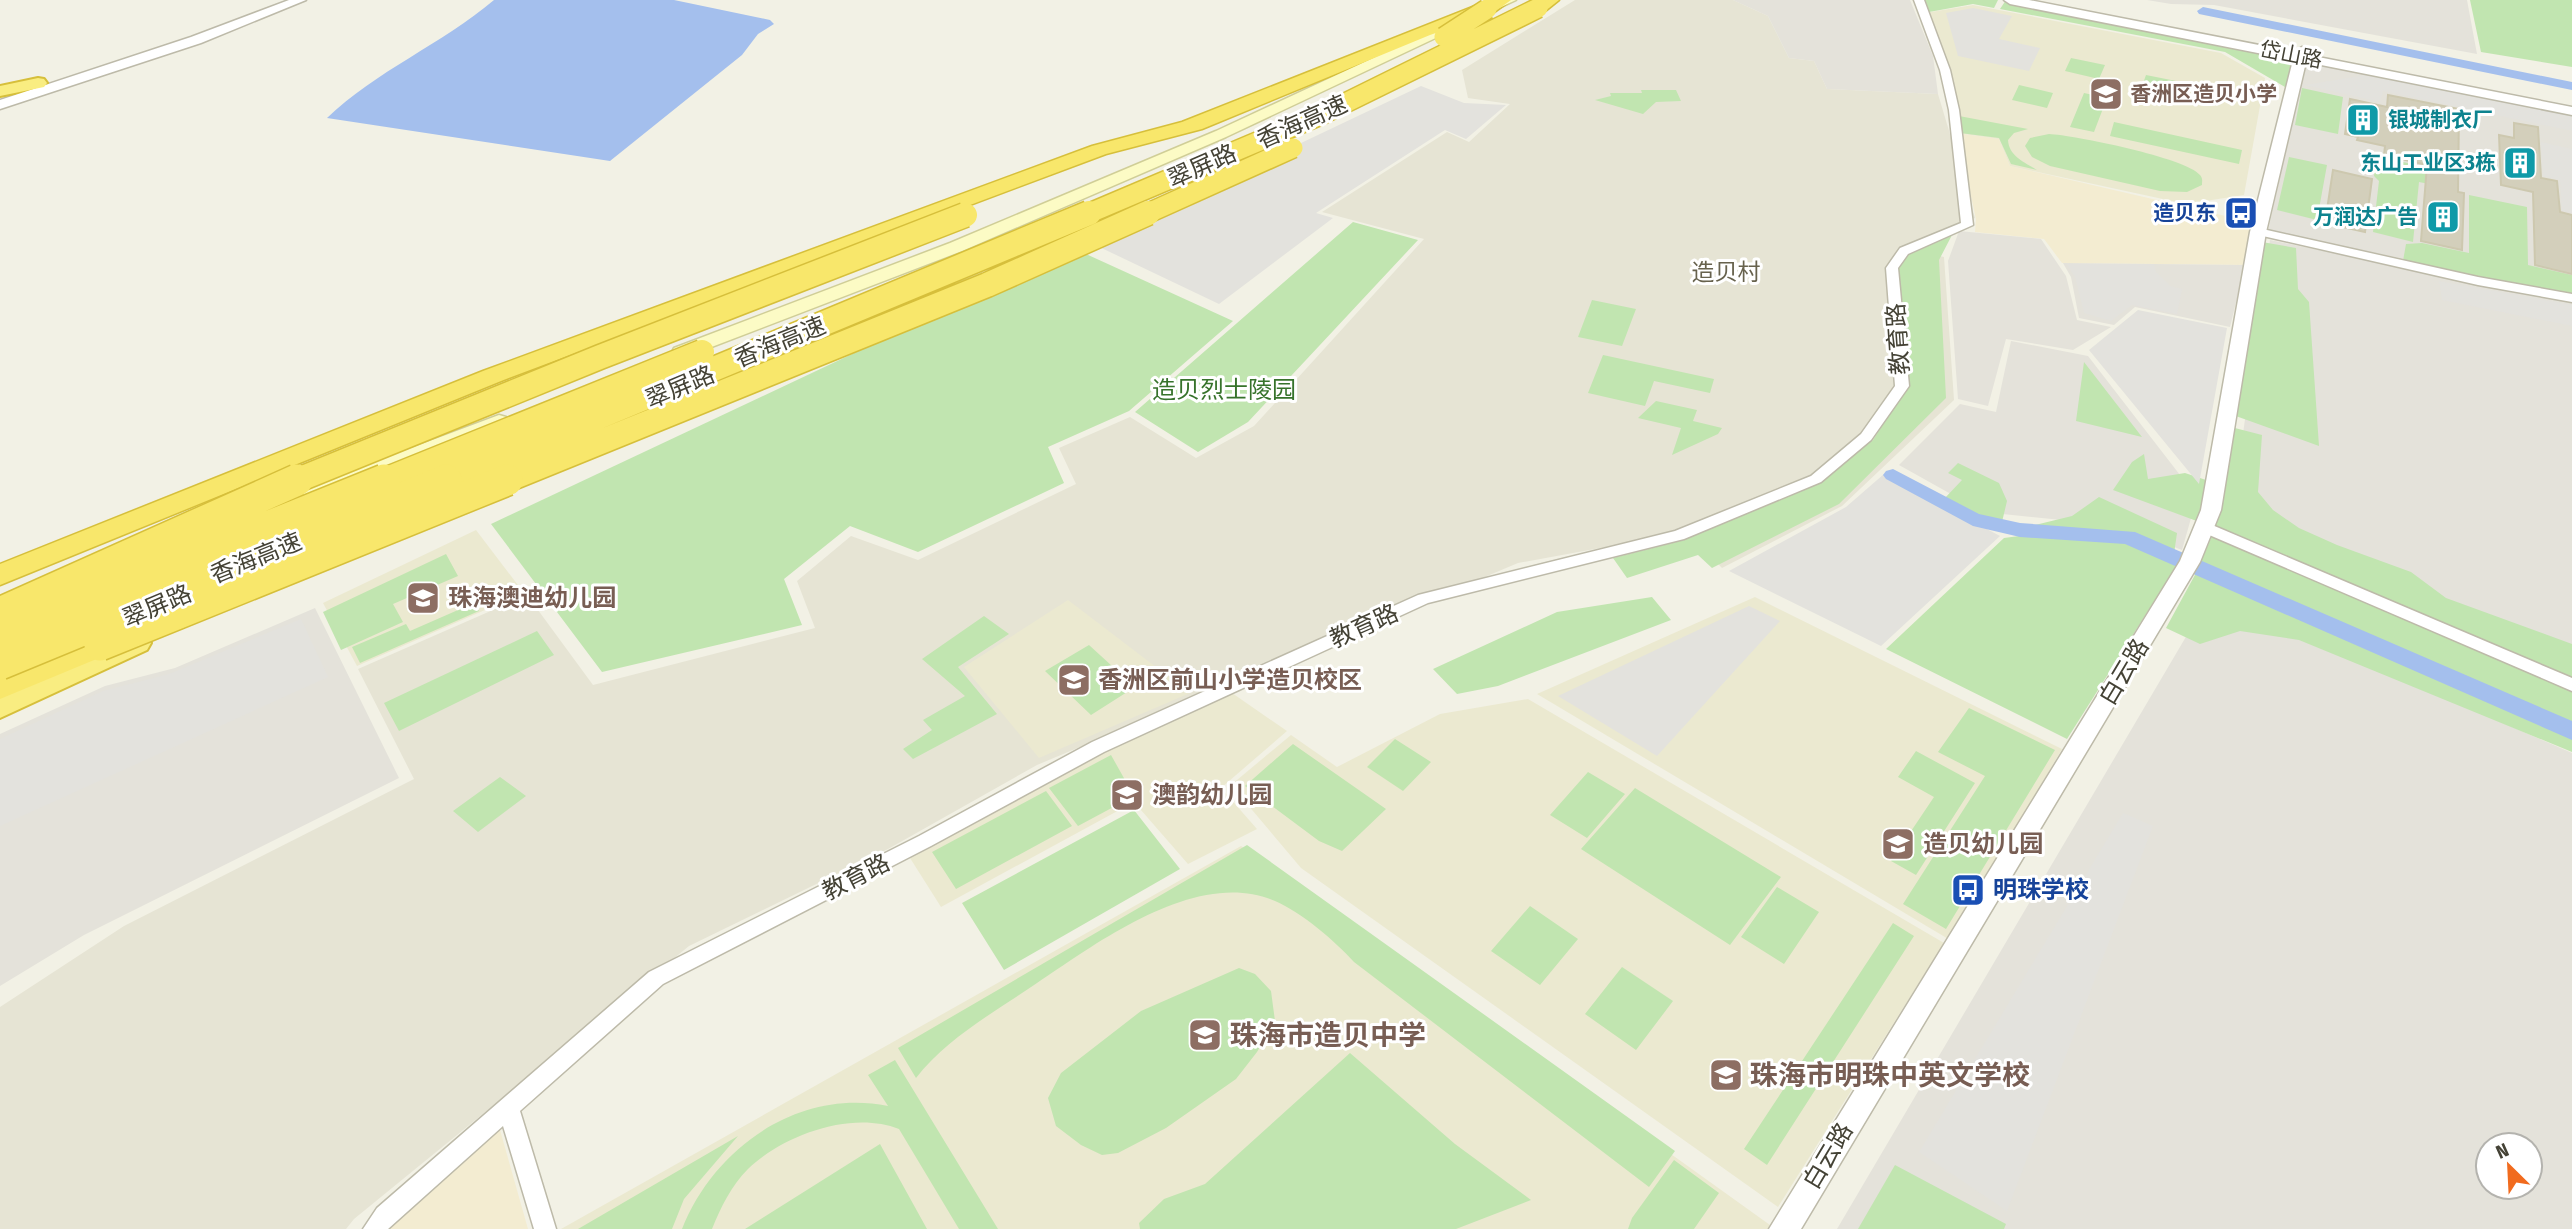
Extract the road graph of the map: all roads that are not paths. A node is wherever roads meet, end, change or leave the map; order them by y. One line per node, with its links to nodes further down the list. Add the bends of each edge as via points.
1 (274, 0): 9 (street)
2 (300, 0): 12 (street)
3 (1919, 0): 28 (street, 教育路, via 1945,70 1954,110 1966,225 1903,251 1892,268 1902,386 1866,437 1816,479 1679,535 1424,599 1098,747 656,978)
4 (2010, 0): 8 (street, 岱山路)
5 (2045, 0): 8 (street, 岱山路)
6 (1499, 3): 14 (highway, bridge); 21 (main road, 翠屏路, via 1221,134 956,247); 22 (highway, 香海高速, bridge, via 1457,31 1184,155)
7 (1544, 3): 17 (main road, 翠屏路, via 1245,148); 23 (highway, 香海高速, bridge, via 1323,114); 26 (highway, bridge, via 1495,43 1346,124 1156,212)
8 (2301, 54): 11 (street, 岱山路); 13 (street, 岱山路); 15 (street, 白云路)
9 (38, 83): 10 (highway)
10 (0, 93)
11 (2572, 104)
12 (0, 105)
13 (2572, 111)
14 (1195, 125): 20 (highway, via 1086,154 492,376); 21 (highway, bridge, via 314,474)
15 (2258, 232): 16 (street); 18 (street, 白云路)
16 (2572, 298)
17 (650, 400): 19 (main road); 24 (main road, 翠屏路)
18 (2205, 527): 25 (street); 31 (street, 白云路, via 2190,562)
19 (403, 528): 27 (highway)
20 (0, 575)
21 (0, 612)
22 (0, 635)
23 (0, 664)
24 (0, 672)
25 (2572, 685)
26 (0, 687)
27 (0, 707)
28 (508, 1107): 29 (street, 教育路); 30 (street)
29 (374, 1229)
30 (545, 1229)
31 (1784, 1229)

